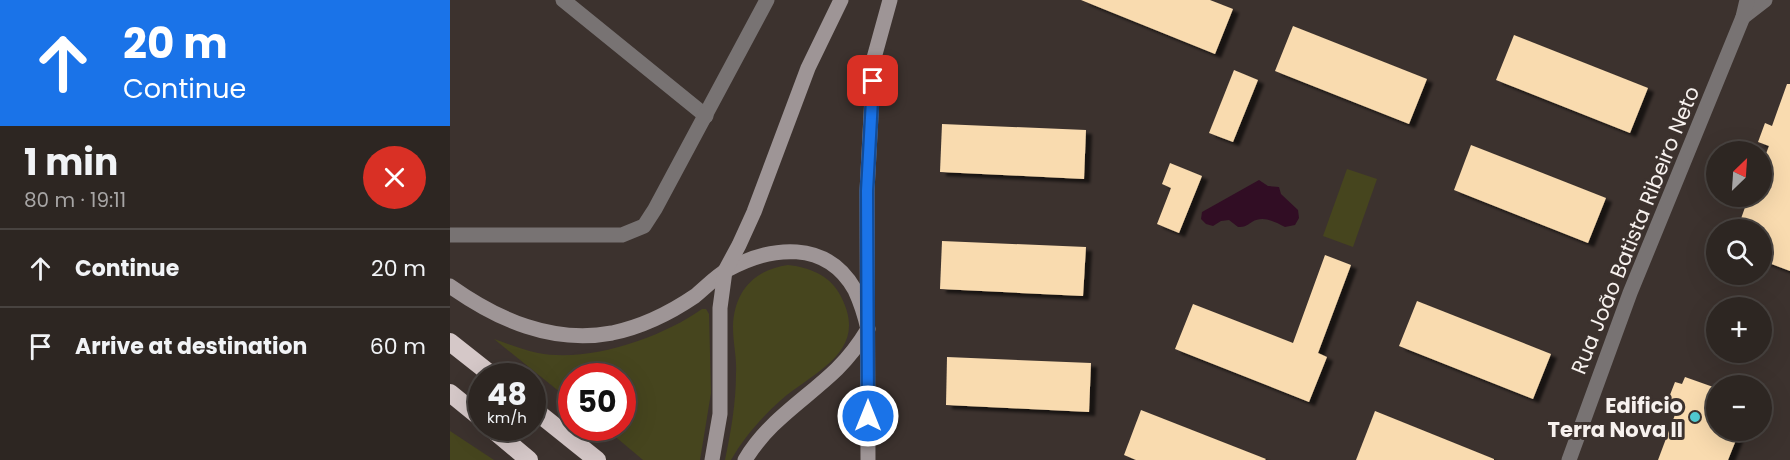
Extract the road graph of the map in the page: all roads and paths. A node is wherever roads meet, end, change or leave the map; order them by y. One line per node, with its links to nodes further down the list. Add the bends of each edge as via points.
1 (563, 0): 8 (street)
2 (767, 0): 8 (street)
3 (841, 0): 10 (main road, via 808,69 747,229)
4 (890, 0): 12 (main road, via 874,58 867,191)
5 (1747, 0): 7 (street, Rua João Batista Ribeiro Neto)
6 (1765, 0): 7 (street)
7 (1743, 16): 24 (street, Rua João Batista Ribeiro Neto, via 1634,282)
8 (706, 116): 9 (street, via 644,226 622,235)
9 (450, 235)
10 (725, 271): 11 (main road, via 697,294 657,318 613,333 589,336 561,335 514,323); 12 (main road, via 776,251 810,254 831,265 848,281 862,306); 21 (main road, via 720,308 720,414)
11 (450, 286)
12 (868, 329): 22 (main road, via 849,357 767,429); 23 (main road)
13 (450, 342): 14 (highway)
14 (477, 363)
15 (450, 393): 16 (highway)
16 (468, 408)
17 (546, 419): 20 (highway)
18 (506, 441): 19 (highway)
19 (529, 460)
20 (597, 460)
21 (712, 460)
22 (745, 460)
23 (868, 460)
24 (1569, 460)

